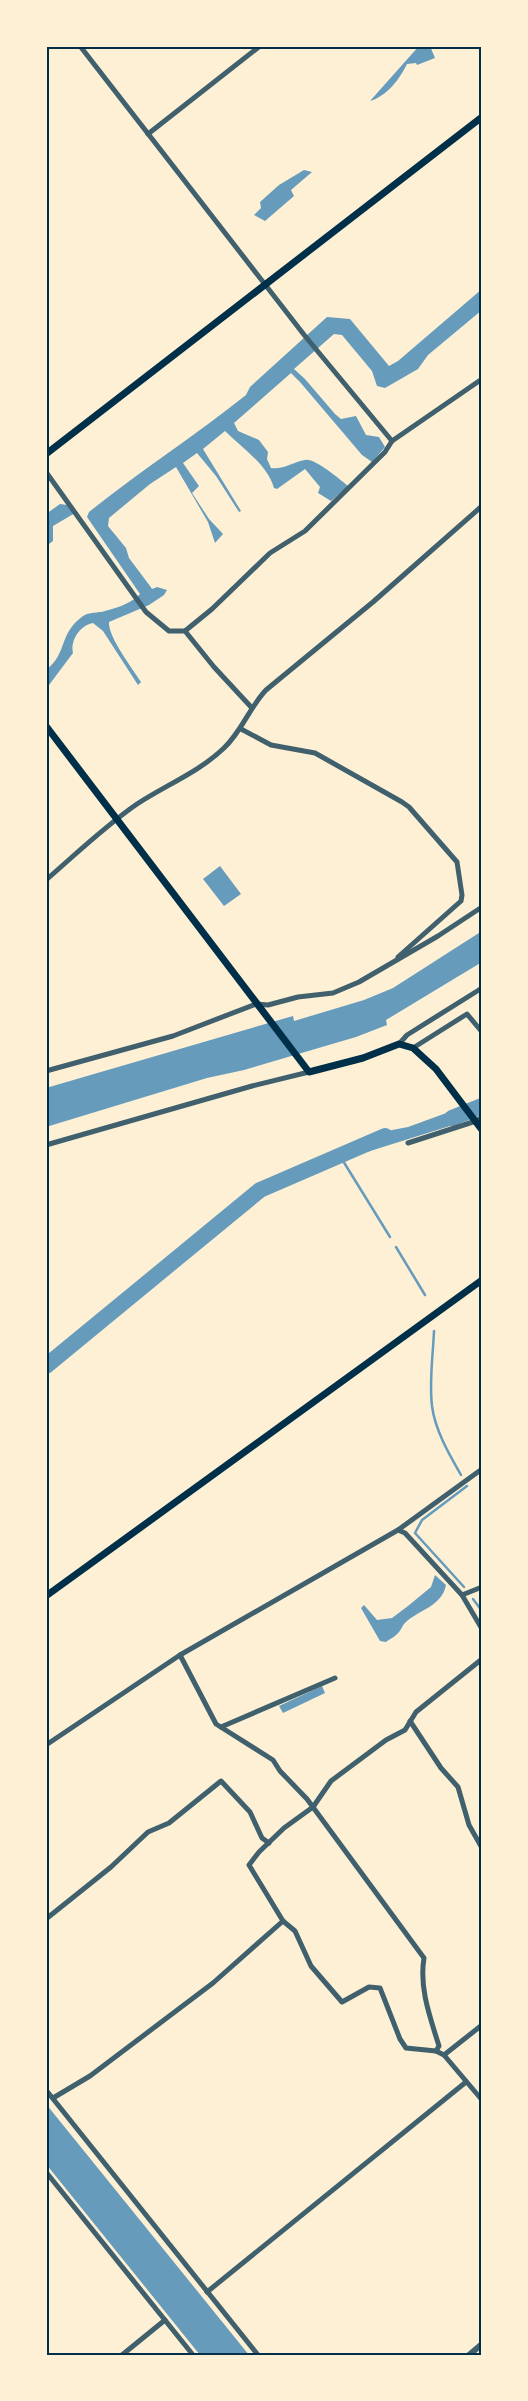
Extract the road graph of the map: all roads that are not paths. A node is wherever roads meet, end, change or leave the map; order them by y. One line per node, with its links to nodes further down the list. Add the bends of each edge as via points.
1 (80, 46): 4 (street)
2 (260, 46): 4 (street)
3 (482, 117): 5 (main road)
4 (148, 134): 5 (street)
5 (265, 285): 7 (street); 8 (main road)
6 (482, 379): 7 (street)
7 (392, 441): 11 (street, via 385,452 305,531 270,553)
8 (46, 454)
9 (46, 472): 11 (street, via 146,612 169,631)
10 (482, 506): 12 (street, via 266,690)
11 (185, 631): 12 (street)
12 (252, 708): 14 (street)
13 (46, 726): 15 (main road)
14 (242, 728): 15 (street, via 201,766); 18 (street, via 271,745 315,753 402,802 457,862 461,901)
15 (116, 819): 16 (street); 20 (main road)
16 (46, 880)
17 (482, 907): 18 (street)
18 (389, 965): 20 (street, via 333,993 268,1005)
19 (482, 988): 22 (street, via 407,1035)
20 (256, 1004): 24 (street, via 173,1036); 25 (main road)
21 (482, 1032): 23 (street, via 467,1014)
22 (399, 1044): 23 (main road); 25 (main road, via 363,1058)
23 (413, 1048): 26 (main road, via 436,1069)
24 (46, 1071)
25 (308, 1072): 29 (street)
26 (478, 1120): 27 (main road); 28 (street)
27 (482, 1130)
28 (408, 1143)
29 (46, 1145)
30 (482, 1280): 35 (main road)
31 (482, 1469): 32 (street)
32 (398, 1530): 34 (street, via 405,1533); 37 (street)
33 (482, 1588): 34 (street)
34 (462, 1595): 36 (street)
35 (46, 1596)
36 (482, 1629)
37 (180, 1655): 41 (street, via 216,1724); 42 (street)
38 (482, 1659): 40 (street, via 416,1712)
39 (336, 1678): 41 (street)
40 (410, 1721): 43 (street, via 405,1730 386,1740 331,1781); 45 (street, via 441,1768 458,1787 469,1825)
41 (221, 1727): 43 (street, via 273,1760)
42 (46, 1745)
43 (313, 1807): 44 (street); 51 (street, via 424,1958 421,1972 426,2005 439,2046)
44 (268, 1843): 48 (street, via 262,1838 250,1812 221,1781 169,1823 148,1832 111,1867); 49 (street, via 249,1865)
45 (482, 1848)
46 (482, 1885): 47 (street)
47 (482, 1889)
48 (46, 1919)
49 (283, 1921): 51 (street, via 295,1931 311,1966 342,2002 369,1987 380,1988 406,2048); 55 (street, via 206,1989 90,2076)
50 (482, 2025): 52 (street)
51 (436, 2051): 52 (street)
52 (444, 2055): 53 (street)
53 (466, 2082): 56 (street); 58 (street)
54 (46, 2090): 55 (street)
55 (53, 2098): 58 (street)
56 (482, 2100)
57 (46, 2172): 59 (street)
58 (207, 2292): 63 (street)
59 (165, 2320): 61 (street); 62 (street)
60 (482, 2344): 64 (street)
61 (122, 2355)
62 (193, 2355)
63 (258, 2355)
64 (469, 2355)

